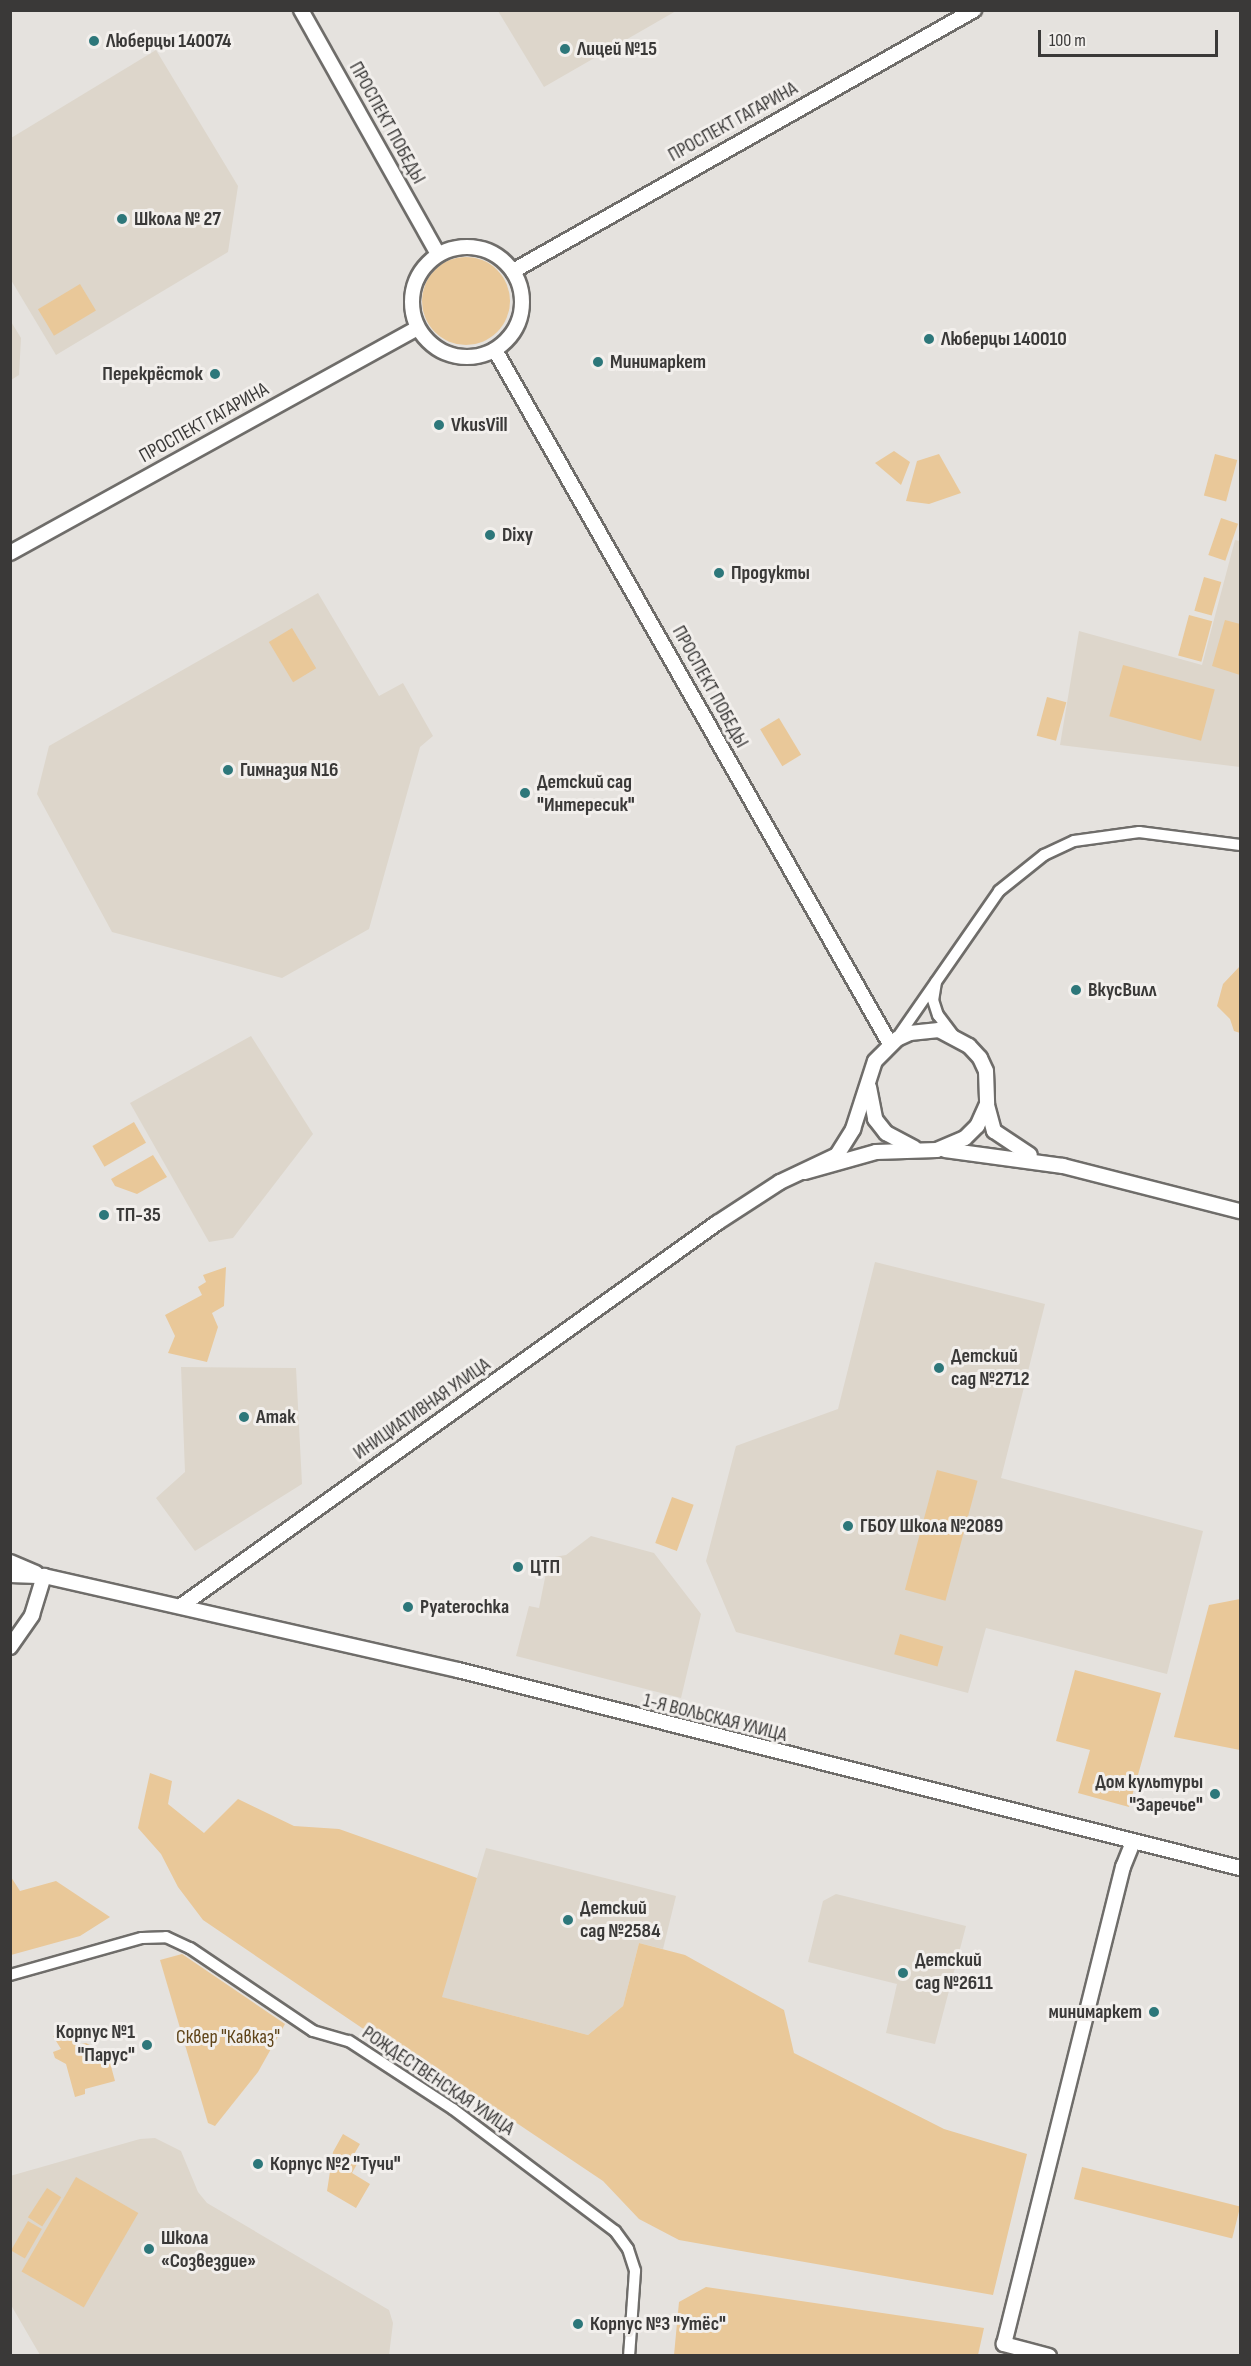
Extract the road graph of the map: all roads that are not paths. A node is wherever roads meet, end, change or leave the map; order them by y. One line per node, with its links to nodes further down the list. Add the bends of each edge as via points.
1 (301, 10): 3 (street, ПРОСПЕКТ ПОБЕДЫ)
2 (974, 10): 4 (street, ПРОСПЕКТ ГАГАРИНА)
3 (438, 255): 4 (street, via 470,247 487,250); 5 (street, via 416,279 412,304)
4 (513, 271): 6 (street, via 522,296 519,323)
5 (417, 328): 6 (street, via 431,345 451,356 474,358); 7 (street, ПРОСПЕКТ ГАГАРИНА)
6 (495, 350): 11 (street, ПРОСПЕКТ ПОБЕДЫ)
7 (10, 553)
8 (1240, 845): 9 (street, via 1139,832 1074,841 1044,855 999,891)
9 (936, 978): 10 (street, via 933,1000 938,1015); 11 (street)
10 (954, 1036): 11 (street, via 926,1030); 13 (street, via 980,1059 989,1089)
11 (893, 1041): 12 (street, ИНИЦИАТИВНАЯ УЛИЦА)
12 (870, 1074): 14 (street, ИНИЦИАТИВНАЯ УЛИЦА, via 870,1102 876,1119 900,1143); 17 (street, ИНИЦИАТИВНАЯ УЛИЦА, via 844,1147 825,1163)
13 (987, 1104): 15 (street, ИНИЦИАТИВНАЯ УЛИЦА, via 977,1126 965,1138); 16 (street, via 989,1121 1002,1138 1024,1152)
14 (919, 1150): 15 (street, ИНИЦИАТИВНАЯ УЛИЦА); 17 (street, ИНИЦИАТИВНАЯ УЛИЦА, via 864,1154)
15 (937, 1150): 16 (street, via 984,1153)
16 (1063, 1167): 18 (street)
17 (805, 1172): 22 (street, ИНИЦИАТИВНАЯ УЛИЦА, via 780,1182 717,1223)
18 (1240, 1210)
19 (10, 1562): 21 (street)
20 (10, 1575): 21 (street)
21 (44, 1576): 22 (street); 23 (street, via 32,1615)
22 (181, 1606): 24 (street, 1-Я ВОЛЬСКАЯ УЛИЦА, via 458,1670)
23 (10, 1647)
24 (1133, 1842): 25 (street, 1-Я ВОЛЬСКАЯ УЛИЦА); 27 (street, via 1123,1867)
25 (1240, 1868)
26 (10, 1975): 28 (street, РОЖДЕСТВЕНСКАЯ УЛИЦА, via 142,1938 166,1937 190,1948 313,2031 349,2041 453,2109 615,2231 628,2249 635,2271)
27 (1003, 2350): 29 (street)
28 (629, 2355)
29 (1049, 2355)

